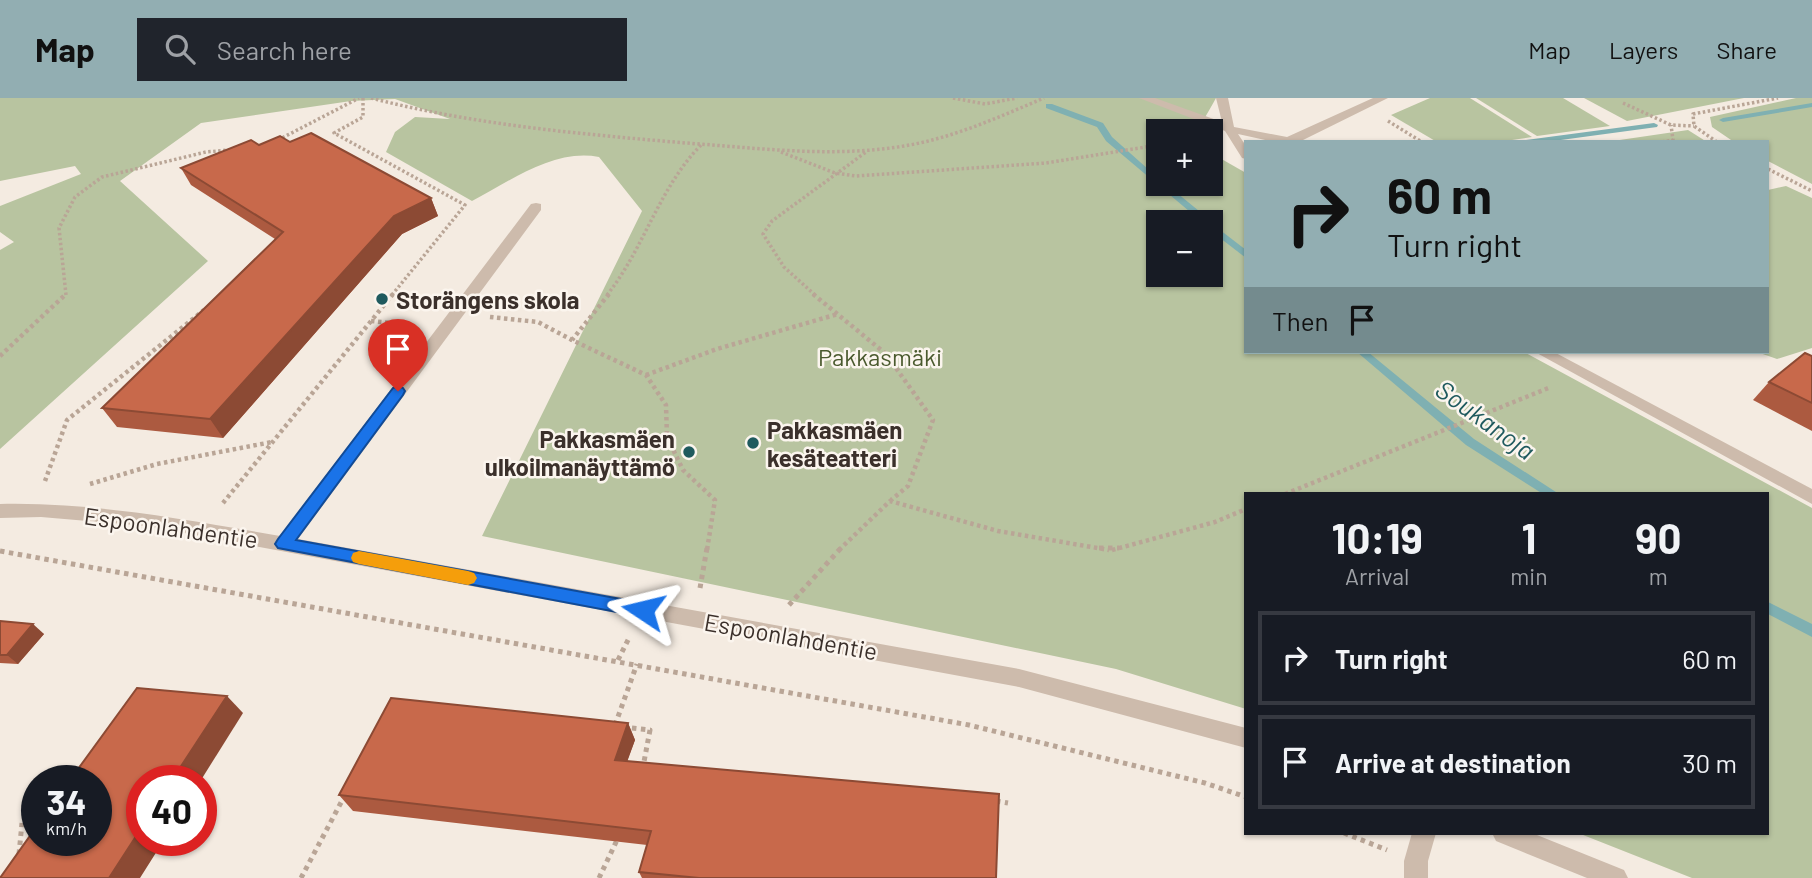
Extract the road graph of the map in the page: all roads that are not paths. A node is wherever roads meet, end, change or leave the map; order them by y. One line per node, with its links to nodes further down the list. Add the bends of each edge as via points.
1 (1145, 98): 4 (street)
2 (1222, 98): 4 (street)
3 (1382, 98): 6 (street)
4 (1229, 130): 5 (street); 7 (street)
5 (1286, 140)
6 (1294, 140)
7 (1244, 152)
8 (536, 206): 12 (street)
9 (1547, 354): 10 (street)
10 (1812, 497)
11 (0, 511): 12 (street, Espoonlahdentie, via 146,519)
12 (284, 544): 13 (street, Espoonlahdentie, via 1020,678)
13 (1244, 737)
14 (1423, 835): 16 (street)
15 (1509, 835): 17 (street)
16 (1416, 878)
17 (1616, 878)

